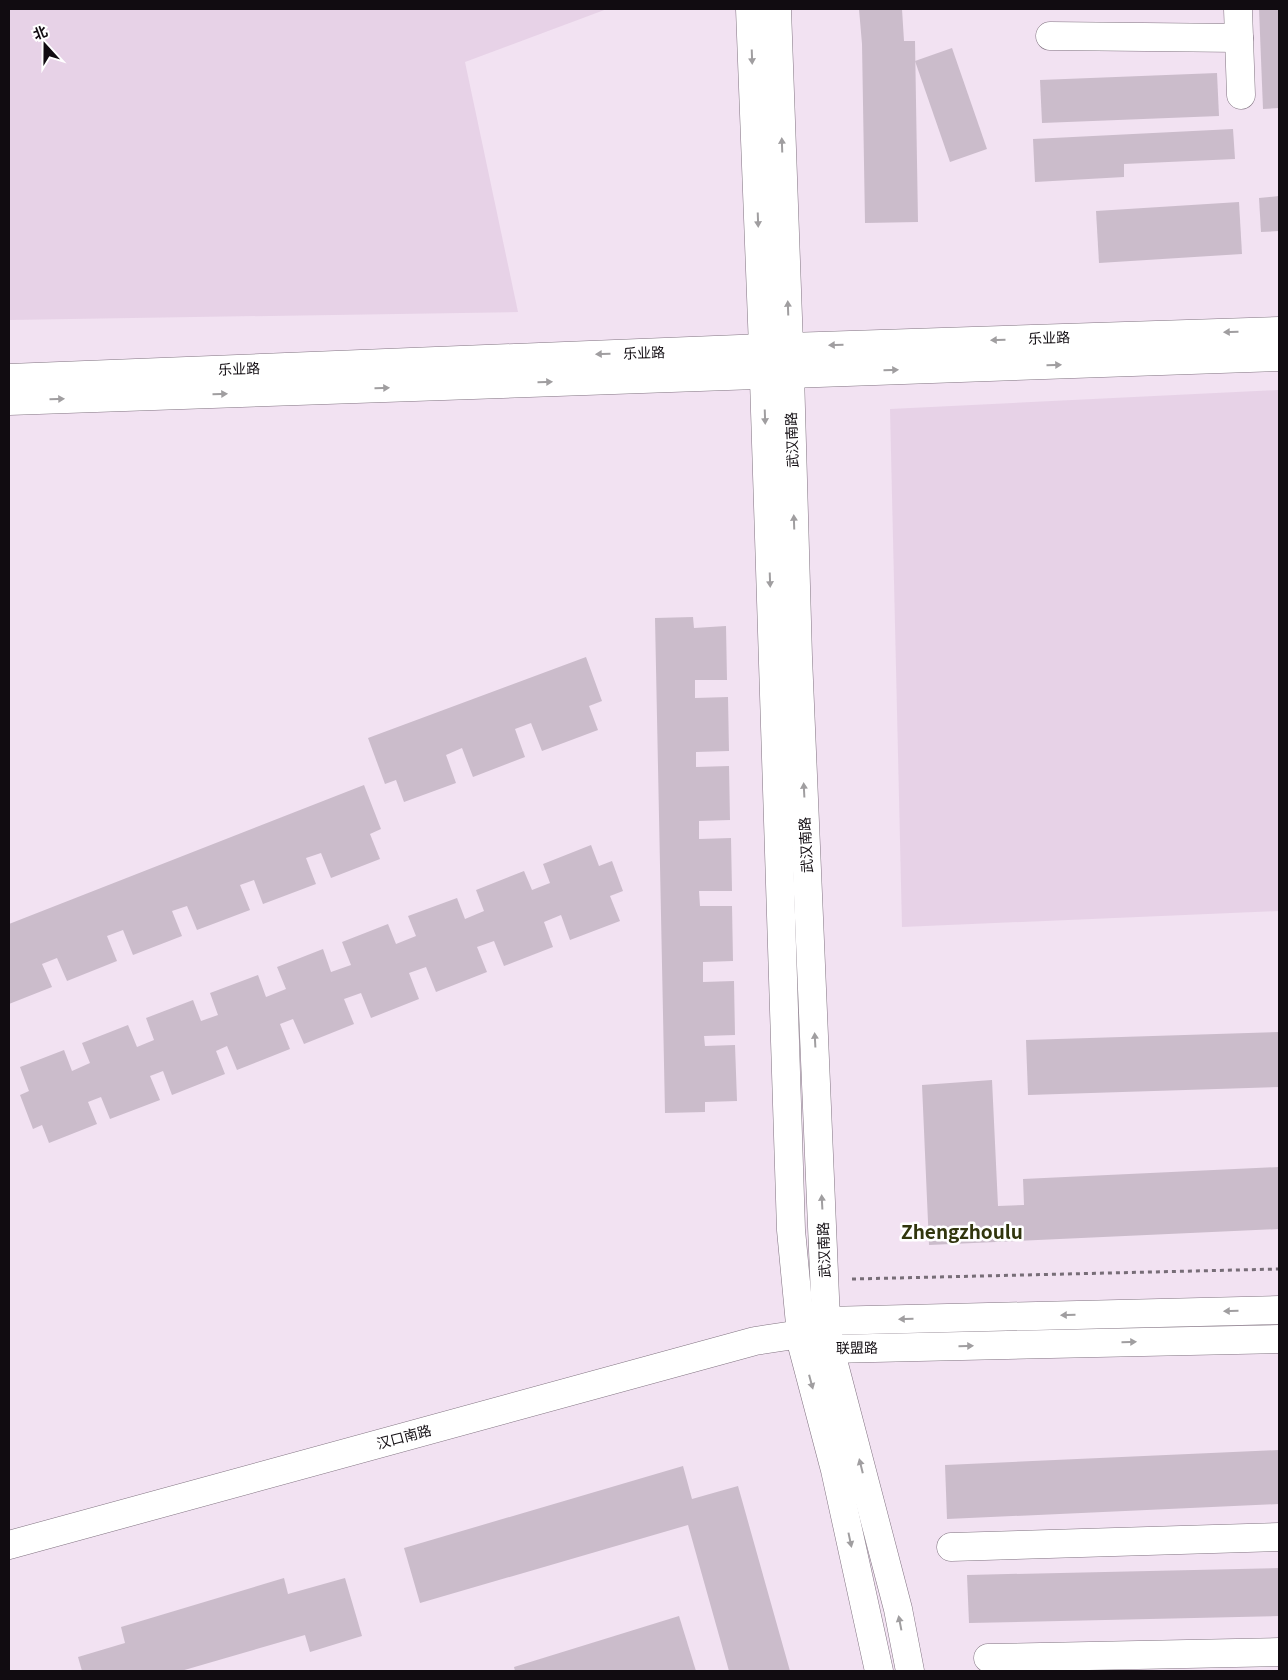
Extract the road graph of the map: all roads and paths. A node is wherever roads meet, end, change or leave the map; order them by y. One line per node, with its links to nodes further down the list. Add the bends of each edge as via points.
1 (750, 9): 8 (main road, 武汉南路, one-way to 8)
2 (777, 9): 8 (main road, 武汉南路, one-way to 2)
3 (1238, 9): 5 (main road)
4 (1050, 36): 5 (main road)
5 (1239, 38): 6 (main road)
6 (1241, 95)
7 (1279, 331): 8 (main road, 乐业路, one-way to 8)
8 (776, 347): 10 (main road, 武汉南路); 11 (main road, 乐业路, one-way to 11)
9 (1279, 357): 10 (main road, 乐业路, one-way to 9)
10 (777, 374): 12 (main road, 乐业路, one-way to 10); 14 (main road, 武汉南路, one-way to 10, via 798,656); 17 (main road, 武汉南路, one-way to 17, via 791,1230)
11 (9, 378)
12 (9, 401)
13 (1279, 1269): 14 (path)
14 (825, 1279): 16 (main road, 武汉南路)
15 (1279, 1310): 16 (main road, 联盟路, one-way to 16)
16 (826, 1321): 17 (main road, 联盟路); 19 (main road, 武汉南路)
17 (801, 1334): 19 (main road, 联盟路); 21 (main road, 汉口南路, via 755,1341); 25 (main road, 武汉南路, one-way to 25)
18 (1279, 1339): 19 (main road, 联盟路, one-way to 18)
19 (830, 1349): 26 (main road, 武汉南路, one-way to 19, via 898,1609)
20 (1279, 1537): 22 (main road)
21 (9, 1545)
22 (951, 1547)
23 (1279, 1652): 24 (main road)
24 (988, 1658)
25 (879, 1671)
26 (910, 1671)

